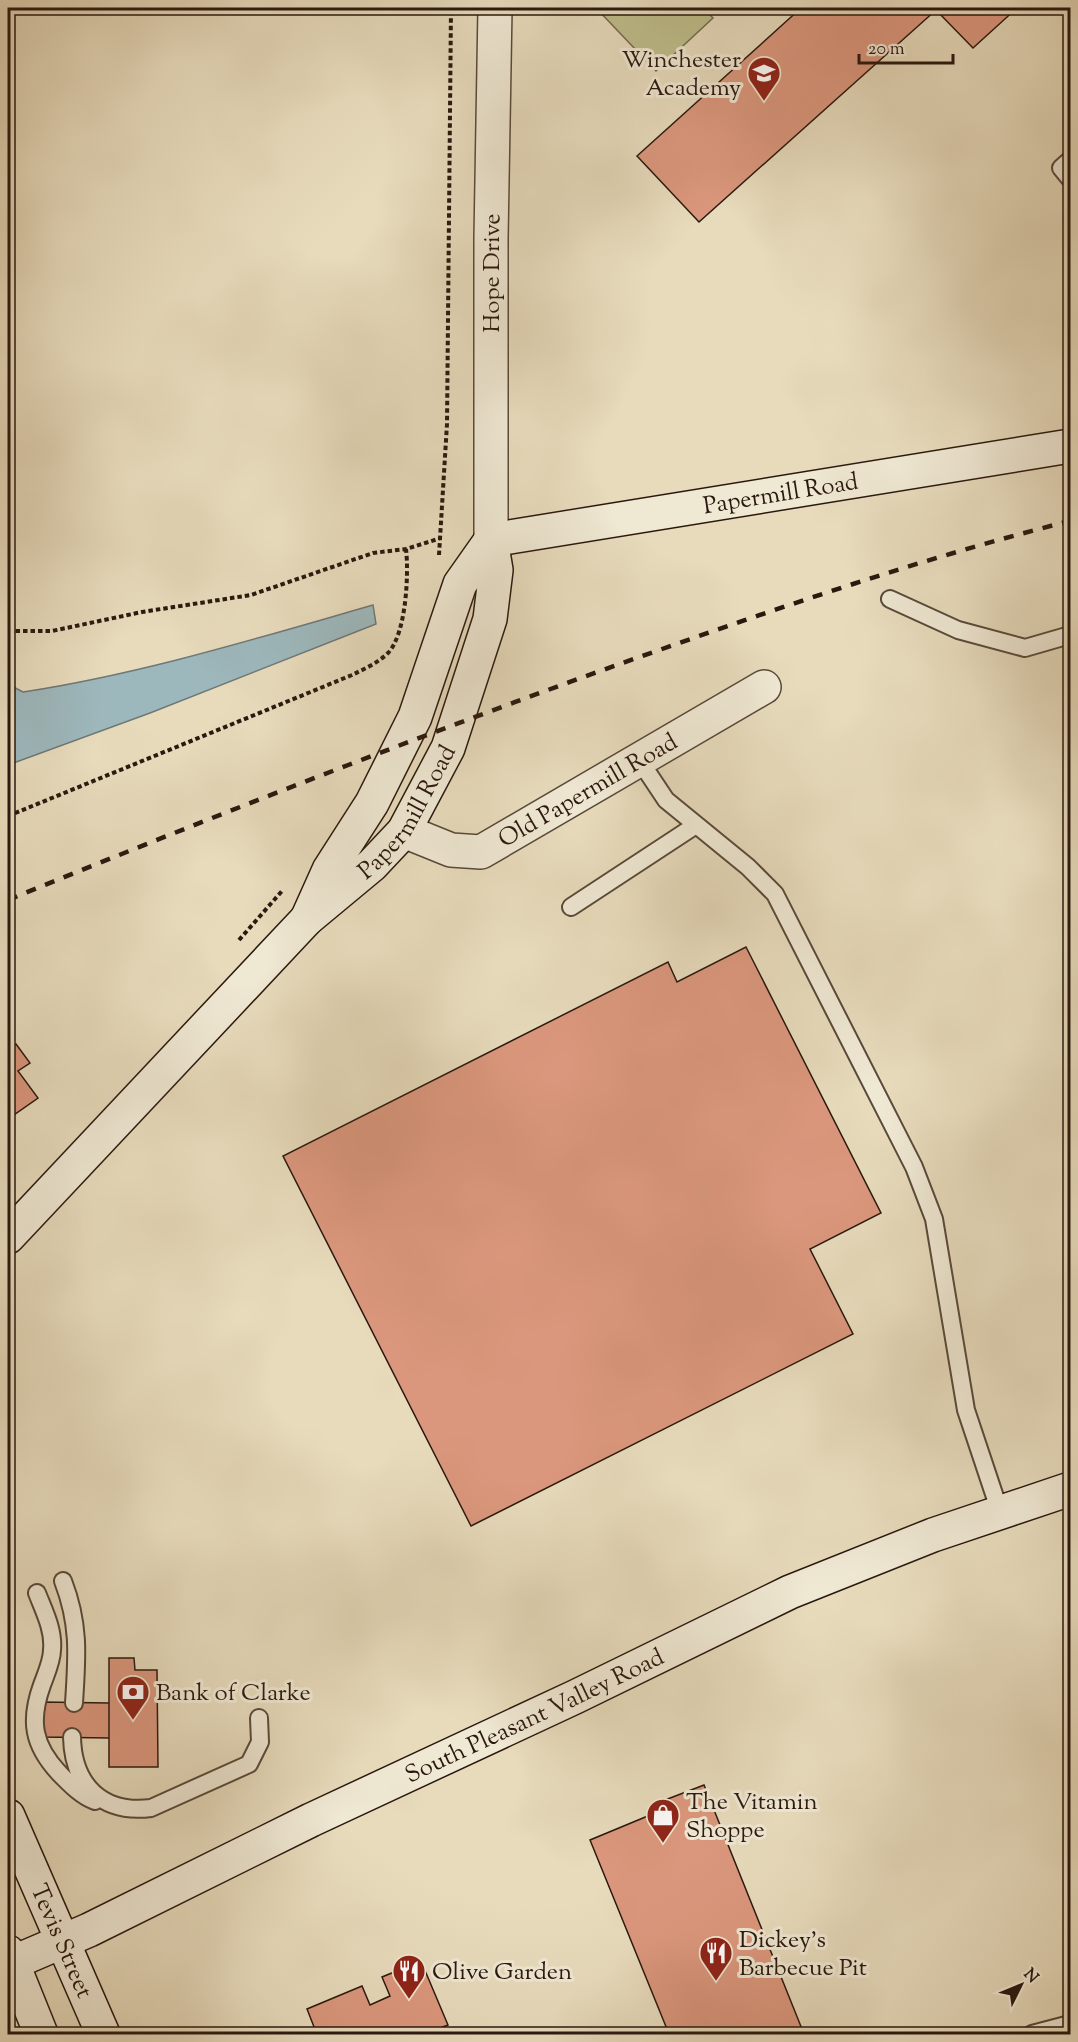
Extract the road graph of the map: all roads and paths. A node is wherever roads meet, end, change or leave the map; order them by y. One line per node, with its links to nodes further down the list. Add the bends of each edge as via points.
1 (451, 8): 6 (path, via 447,412)
2 (495, 8): 7 (main road, Hope Drive)
3 (1071, 160): 4 (lane, via 1061,168)
4 (1071, 179)
5 (1071, 447): 7 (main road, Papermill Road)
6 (441, 538): 8 (path); 9 (path)
7 (491, 540): 17 (main road, Papermill Road, via 496,570 490,619 448,748); 20 (main road, Papermill Road, via 460,584 415,717 372,803 334,862)
8 (406, 549): 11 (path, via 373,553 251,595 52,631); 15 (path, via 409,578 397,633 388,653 376,662)
9 (439, 559)
10 (891, 599): 12 (lane, via 958,630 1025,648)
11 (8, 631)
12 (1071, 634)
13 (764, 687): 14 (main road, Old Papermill Road)
14 (640, 761): 16 (lane, via 666,800); 17 (main road, Old Papermill Road, via 482,852 451,850)
15 (8, 816)
16 (696, 825): 19 (lane); 24 (lane, via 776,894 914,1167 934,1219 966,1410)
17 (404, 831): 20 (main road, Papermill Road, via 372,865)
18 (287, 885): 21 (path)
19 (571, 907)
20 (307, 919): 22 (main road, Papermill Road)
21 (236, 943)
22 (8, 1237)
23 (1071, 1489): 24 (main road, South Pleasant Valley Road)
24 (1000, 1512): 32 (main road, South Pleasant Valley Road, via 876,1556 790,1592)
25 (63, 1581): 27 (lane, via 77,1626)
26 (37, 1593): 30 (lane, via 48,1621 52,1652 37,1698 35,1738 73,1787 90,1799)
27 (74, 1703)
28 (259, 1718): 30 (lane, via 260,1742 249,1764 151,1808)
29 (72, 1737): 30 (lane, via 72,1758 80,1773 98,1797)
30 (114, 1806)
31 (8, 1816): 32 (main road, Tevis Street)
32 (63, 1942): 33 (main road, South Pleasant Valley Road); 36 (main road, Tevis Street)
33 (9, 1960): 35 (main road)
34 (1071, 2024): 37 (lane)
35 (41, 2034)
36 (103, 2034)
37 (1032, 2034)

